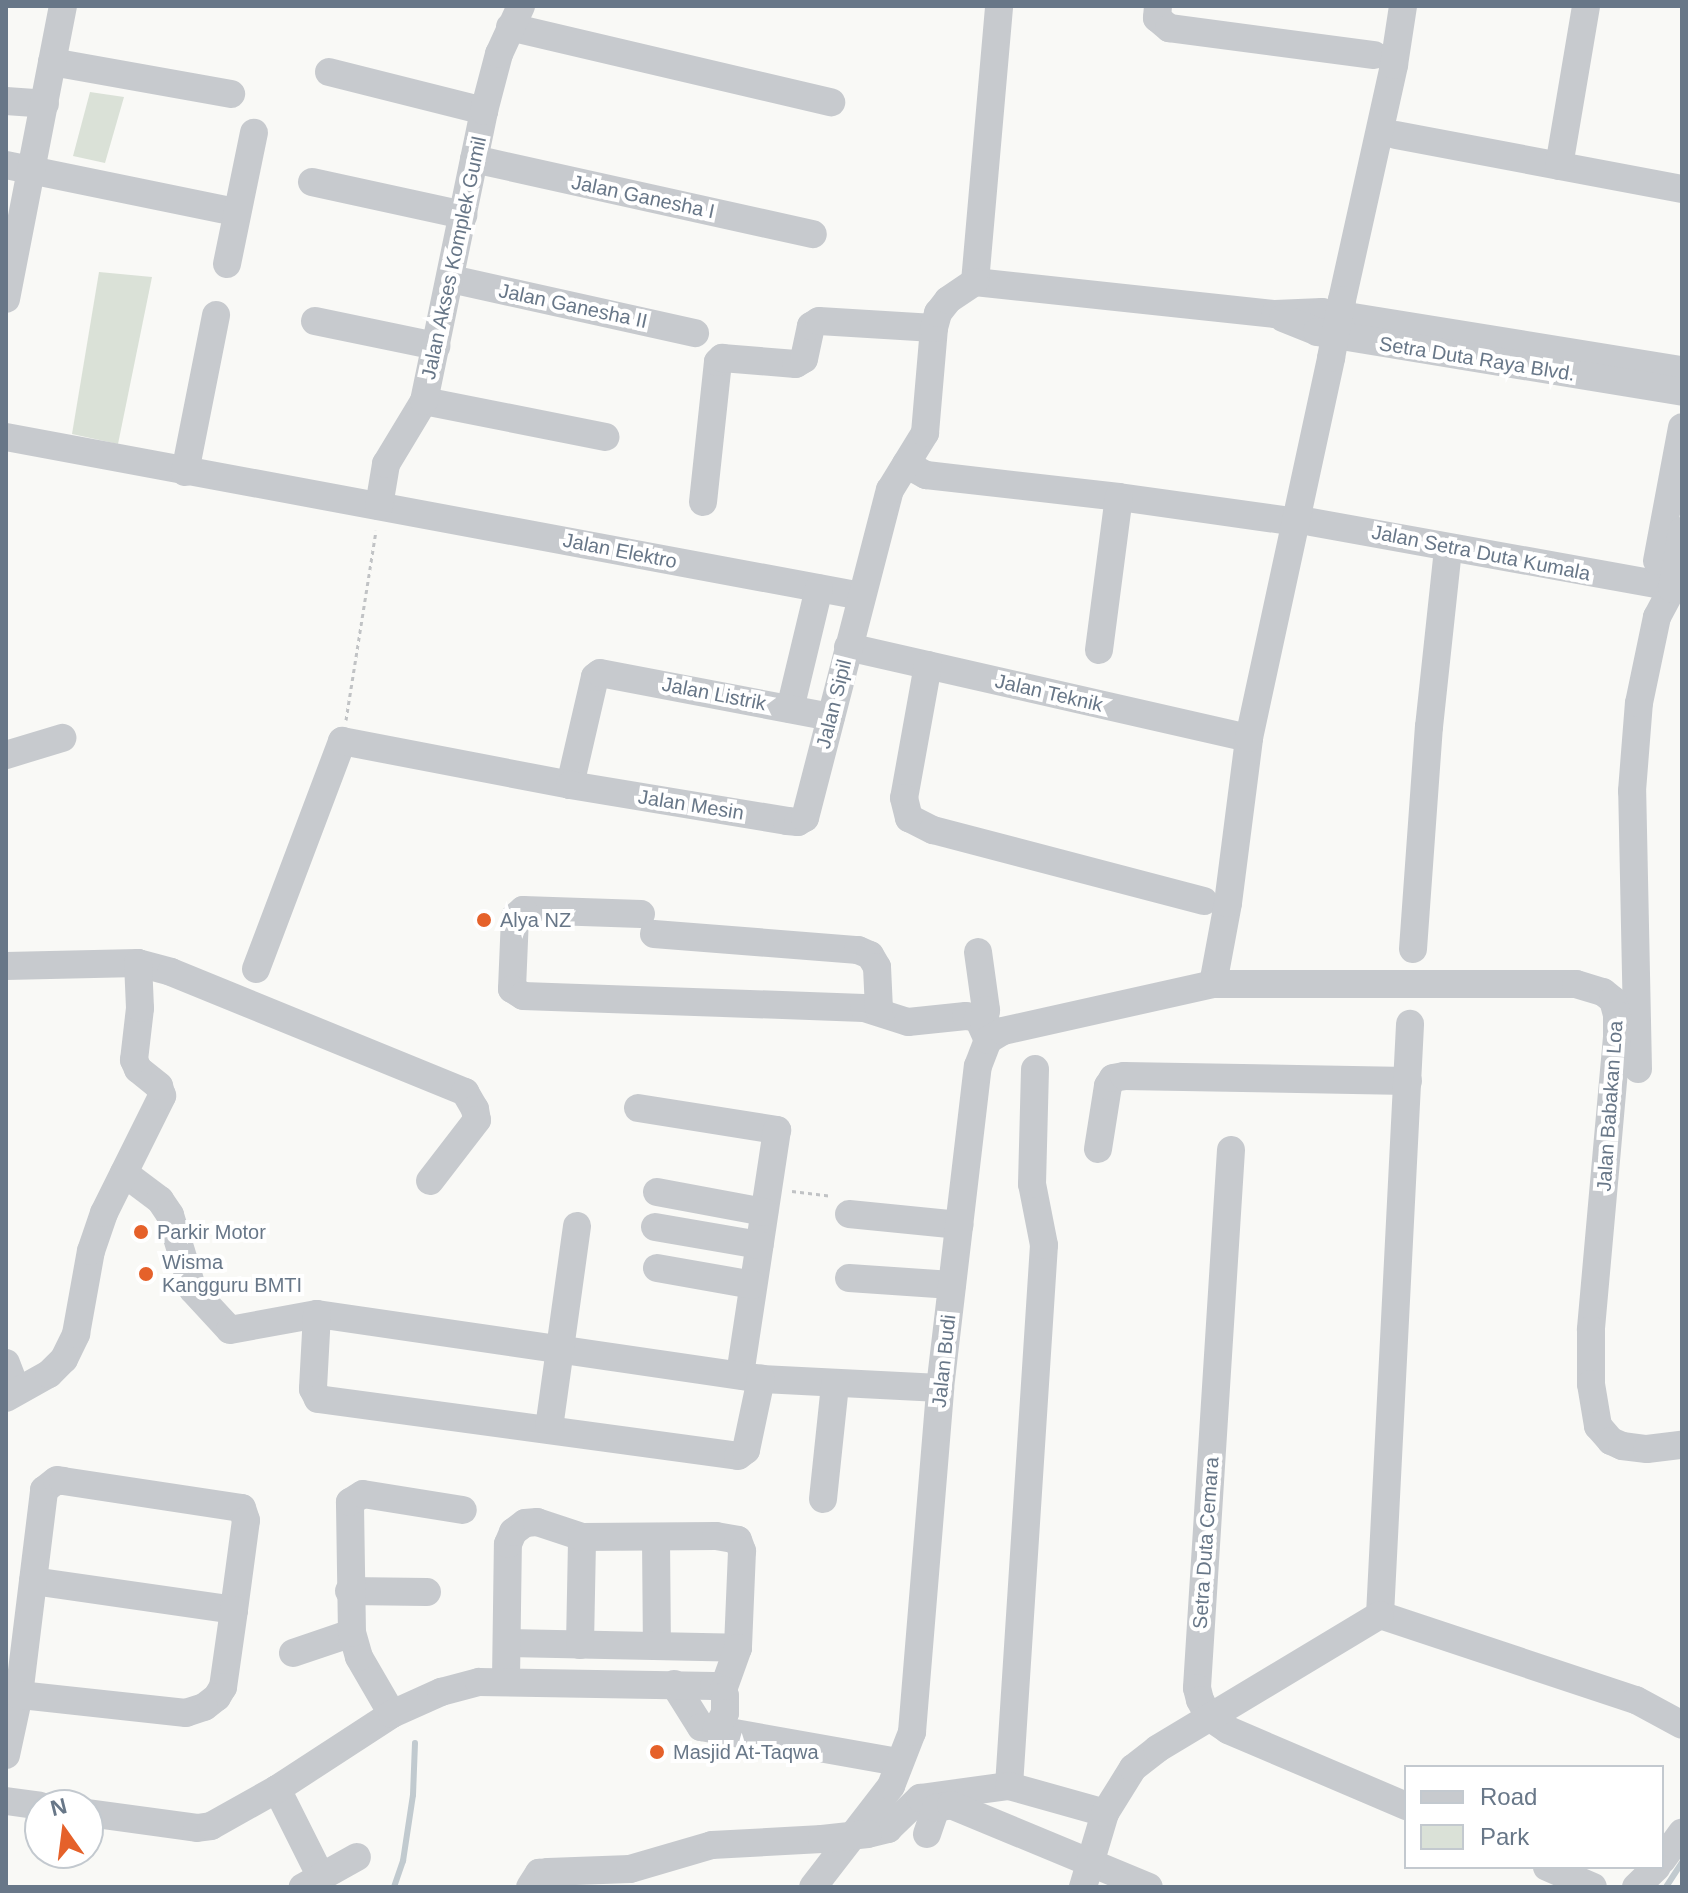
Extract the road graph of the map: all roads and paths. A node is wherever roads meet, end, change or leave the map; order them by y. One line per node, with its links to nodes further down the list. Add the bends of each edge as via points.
1 (63, 6): 8 (street)
2 (999, 6): 27 (street)
3 (1158, 6): 7 (street, via 1157,18 1169,28)
4 (1403, 6): 59 (street, bridge)
5 (1586, 6): 18 (street)
6 (516, 12): 12 (street); 14 (street, Jalan Akses Komplek Gumil)
7 (1374, 55)
8 (52, 62): 10 (street); 13 (street)
9 (329, 72): 14 (street)
10 (231, 94)
11 (6, 101): 13 (street)
12 (831, 102)
13 (45, 104): 19 (street)
14 (484, 111): 17 (street, Jalan Akses Komplek Gumil)
15 (254, 133): 22 (street)
16 (1396, 135): 18 (street)
17 (474, 159): 23 (street, Jalan Akses Komplek Gumil); 24 (street, Jalan Ganesha I)
18 (1559, 166): 21 (street)
19 (20, 168): 22 (street); 28 (street)
20 (312, 182): 23 (street)
21 (1682, 189)
22 (235, 212): 25 (street)
23 (463, 215): 26 (street, Jalan Akses Komplek Gumil)
24 (813, 234)
25 (227, 264)
26 (451, 279): 33 (street, Jalan Ganesha II); 34 (street, Jalan Akses Komplek Gumil)
27 (975, 282): 31 (street, via 948,300); 32 (street, Setra Duta Raya Blvd., via 1275,314 1317,332)
28 (6, 299)
29 (216, 315): 42 (street)
30 (315, 321): 34 (street)
31 (934, 328): 41 (street, Jalan Sipil, via 925,433); 44 (street, via 819,321 811,326 804,359 796,364 722,358)
32 (1382, 332): 35 (street, Setra Duta Raya Blvd.); 36 (street, Setra Duta Raya Blvd.)
33 (695, 333)
34 (436, 346): 37 (street, Jalan Akses Komplek Gumil)
35 (1682, 370)
36 (1682, 392)
37 (424, 401): 40 (street); 45 (street, Jalan Akses Komplek Gumil, via 386,464)
38 (1682, 427): 51 (street)
39 (6, 437): 42 (street, Jalan Elektro)
40 (605, 437)
41 (906, 464): 43 (street, via 926,475); 52 (street, Jalan Sipil, via 890,490)
42 (185, 472): 45 (street, Jalan Elektro)
43 (1119, 497): 46 (street); 54 (street)
44 (703, 502)
45 (378, 514): 50 (street, Jalan Elektro); 60 (path)
46 (1282, 520)
47 (1311, 522): 49 (street, Jalan Setra Duta Kumala)
48 (1682, 531): 51 (street)
49 (1448, 548): 51 (street, Jalan Setra Duta Kumala); 65 (street)
50 (819, 588): 52 (street, Jalan Elektro); 56 (street, Jalan Sipil)
51 (1669, 588): 75 (street, via 1657,617 1639,703 1632,791)
52 (861, 596): 53 (street, Jalan Sipil)
53 (848, 647): 55 (street, Jalan Teknik); 57 (street, Jalan Sipil)
54 (1099, 650)
55 (928, 665): 59 (street, Jalan Teknik); 64 (street, via 904,798 909,818 933,830)
56 (790, 709): 57 (street, Jalan Listrik); 62 (street, Jalan Listrik, via 596,675)
57 (831, 717): 63 (street, Jalan Sipil)
58 (62, 738): 61 (street)
59 (1249, 738): 70 (street)
60 (342, 741): 62 (street, Jalan Mesin); 69 (street)
61 (6, 755)
62 (570, 785): 63 (street, Jalan Mesin, via 787,821 798,822)
63 (807, 812)
64 (1204, 901)
65 (1413, 949)
66 (978, 952): 73 (street, Jalan Budi)
67 (138, 963): 68 (street); 80 (street, via 134,1060 162,1096); 81 (street, via 465,1092 477,1120)
68 (6, 966)
69 (256, 969)
70 (1213, 984): 73 (street); 101 (street, Jalan Babakan Loa, via 1576,984 1613,1000 1616,1063 1591,1330 1591,1384 1598,1426 1611,1441 1634,1448)
71 (879, 1010): 71 (street, via 523,996 512,989 515,917 523,910 858,950 870,955 877,967); 73 (street, via 908,1022 978,1018)
72 (1410, 1024): 76 (street)
73 (986, 1032): 85 (street, Jalan Budi)
74 (1035, 1069): 127 (street, via 1032,1184 1044,1245)
75 (1638, 1069)
76 (1408, 1081): 78 (street, via 1113,1078); 110 (street)
77 (638, 1108): 83 (street, via 777,1130)
78 (1098, 1149)
79 (1231, 1150): 122 (street, Setra Duta Cemara, via 1197,1688)
80 (124, 1173): 93 (street, via 160,1200 170,1215 193,1290 230,1330); 99 (street, via 91,1251 76,1334 64,1359)
81 (430, 1181)
82 (657, 1192): 83 (street)
83 (766, 1200): 84 (path); 88 (street)
84 (840, 1205): 85 (street)
85 (959, 1225): 92 (street, Jalan Budi)
86 (577, 1226): 94 (street)
87 (655, 1227): 88 (street)
88 (759, 1245): 91 (street)
89 (657, 1268): 91 (street)
90 (849, 1278): 92 (street)
91 (753, 1285): 96 (street)
92 (952, 1285): 98 (street, Jalan Budi)
93 (317, 1314): 94 (street); 100 (street, via 313,1389 318,1399)
94 (562, 1348): 96 (street); 100 (street)
95 (6, 1363): 99 (street)
96 (750, 1377): 97 (street); 100 (street, via 746,1450 738,1456)
97 (835, 1384): 98 (street); 102 (street)
98 (940, 1388): 126 (street, Jalan Budi, via 912,1732)
99 (11, 1395)
100 (549, 1428)
101 (1682, 1445)
102 (823, 1499)
103 (463, 1510): 107 (street, via 356,1496 350,1502)
104 (582, 1537): 105 (street); 112 (street, via 537,1522 513,1532 508,1544); 113 (street)
105 (656, 1539): 114 (street); 115 (street, via 738,1540)
106 (23, 1591): 109 (street); 109 (street, via 44,1490 57,1480 234,1504 245,1512); 117 (street)
107 (349, 1591): 108 (street); 111 (street)
108 (427, 1592)
109 (234, 1610): 117 (street, via 223,1687 204,1707 186,1713)
110 (1380, 1615): 122 (street); 123 (street, via 1636,1700)
111 (352, 1633): 116 (street); 121 (street, via 359,1657)
112 (507, 1643): 113 (street); 118 (street)
113 (580, 1645): 114 (street)
114 (657, 1646): 115 (street)
115 (738, 1648): 120 (street)
116 (293, 1653)
117 (16, 1675): 125 (street)
118 (506, 1680): 119 (street); 121 (street, via 441,1692)
119 (674, 1684): 120 (street); 124 (street, via 701,1727)
120 (723, 1690): 124 (street, via 725,1713)
121 (392, 1714): 128 (street)
122 (1209, 1717): 129 (street, via 1228,1730); 130 (street, via 1133,1768)
123 (1682, 1725)
124 (716, 1730): 126 (street)
125 (6, 1755)
126 (898, 1762): 141 (street, Jalan Budi, via 891,1786)
127 (1009, 1786): 130 (street); 140 (street, bridge, via 920,1798 888,1829 868,1834 712,1845 630,1869 539,1873)
128 (277, 1789): 131 (street, via 211,1826); 139 (street)
129 (1404, 1805)
130 (1105, 1813): 138 (street)
131 (104, 1815)
132 (1682, 1832): 135 (street)
133 (927, 1834): 138 (street, via 936,1808 951,1805)
134 (357, 1857): 139 (street)
135 (1664, 1857)
136 (1552, 1869): 143 (street)
137 (1655, 1869): 144 (street)
138 (1088, 1875): 142 (street)
139 (312, 1882)
140 (530, 1887)
141 (813, 1887)
142 (1149, 1887)
143 (1593, 1887)
144 (1636, 1887)

